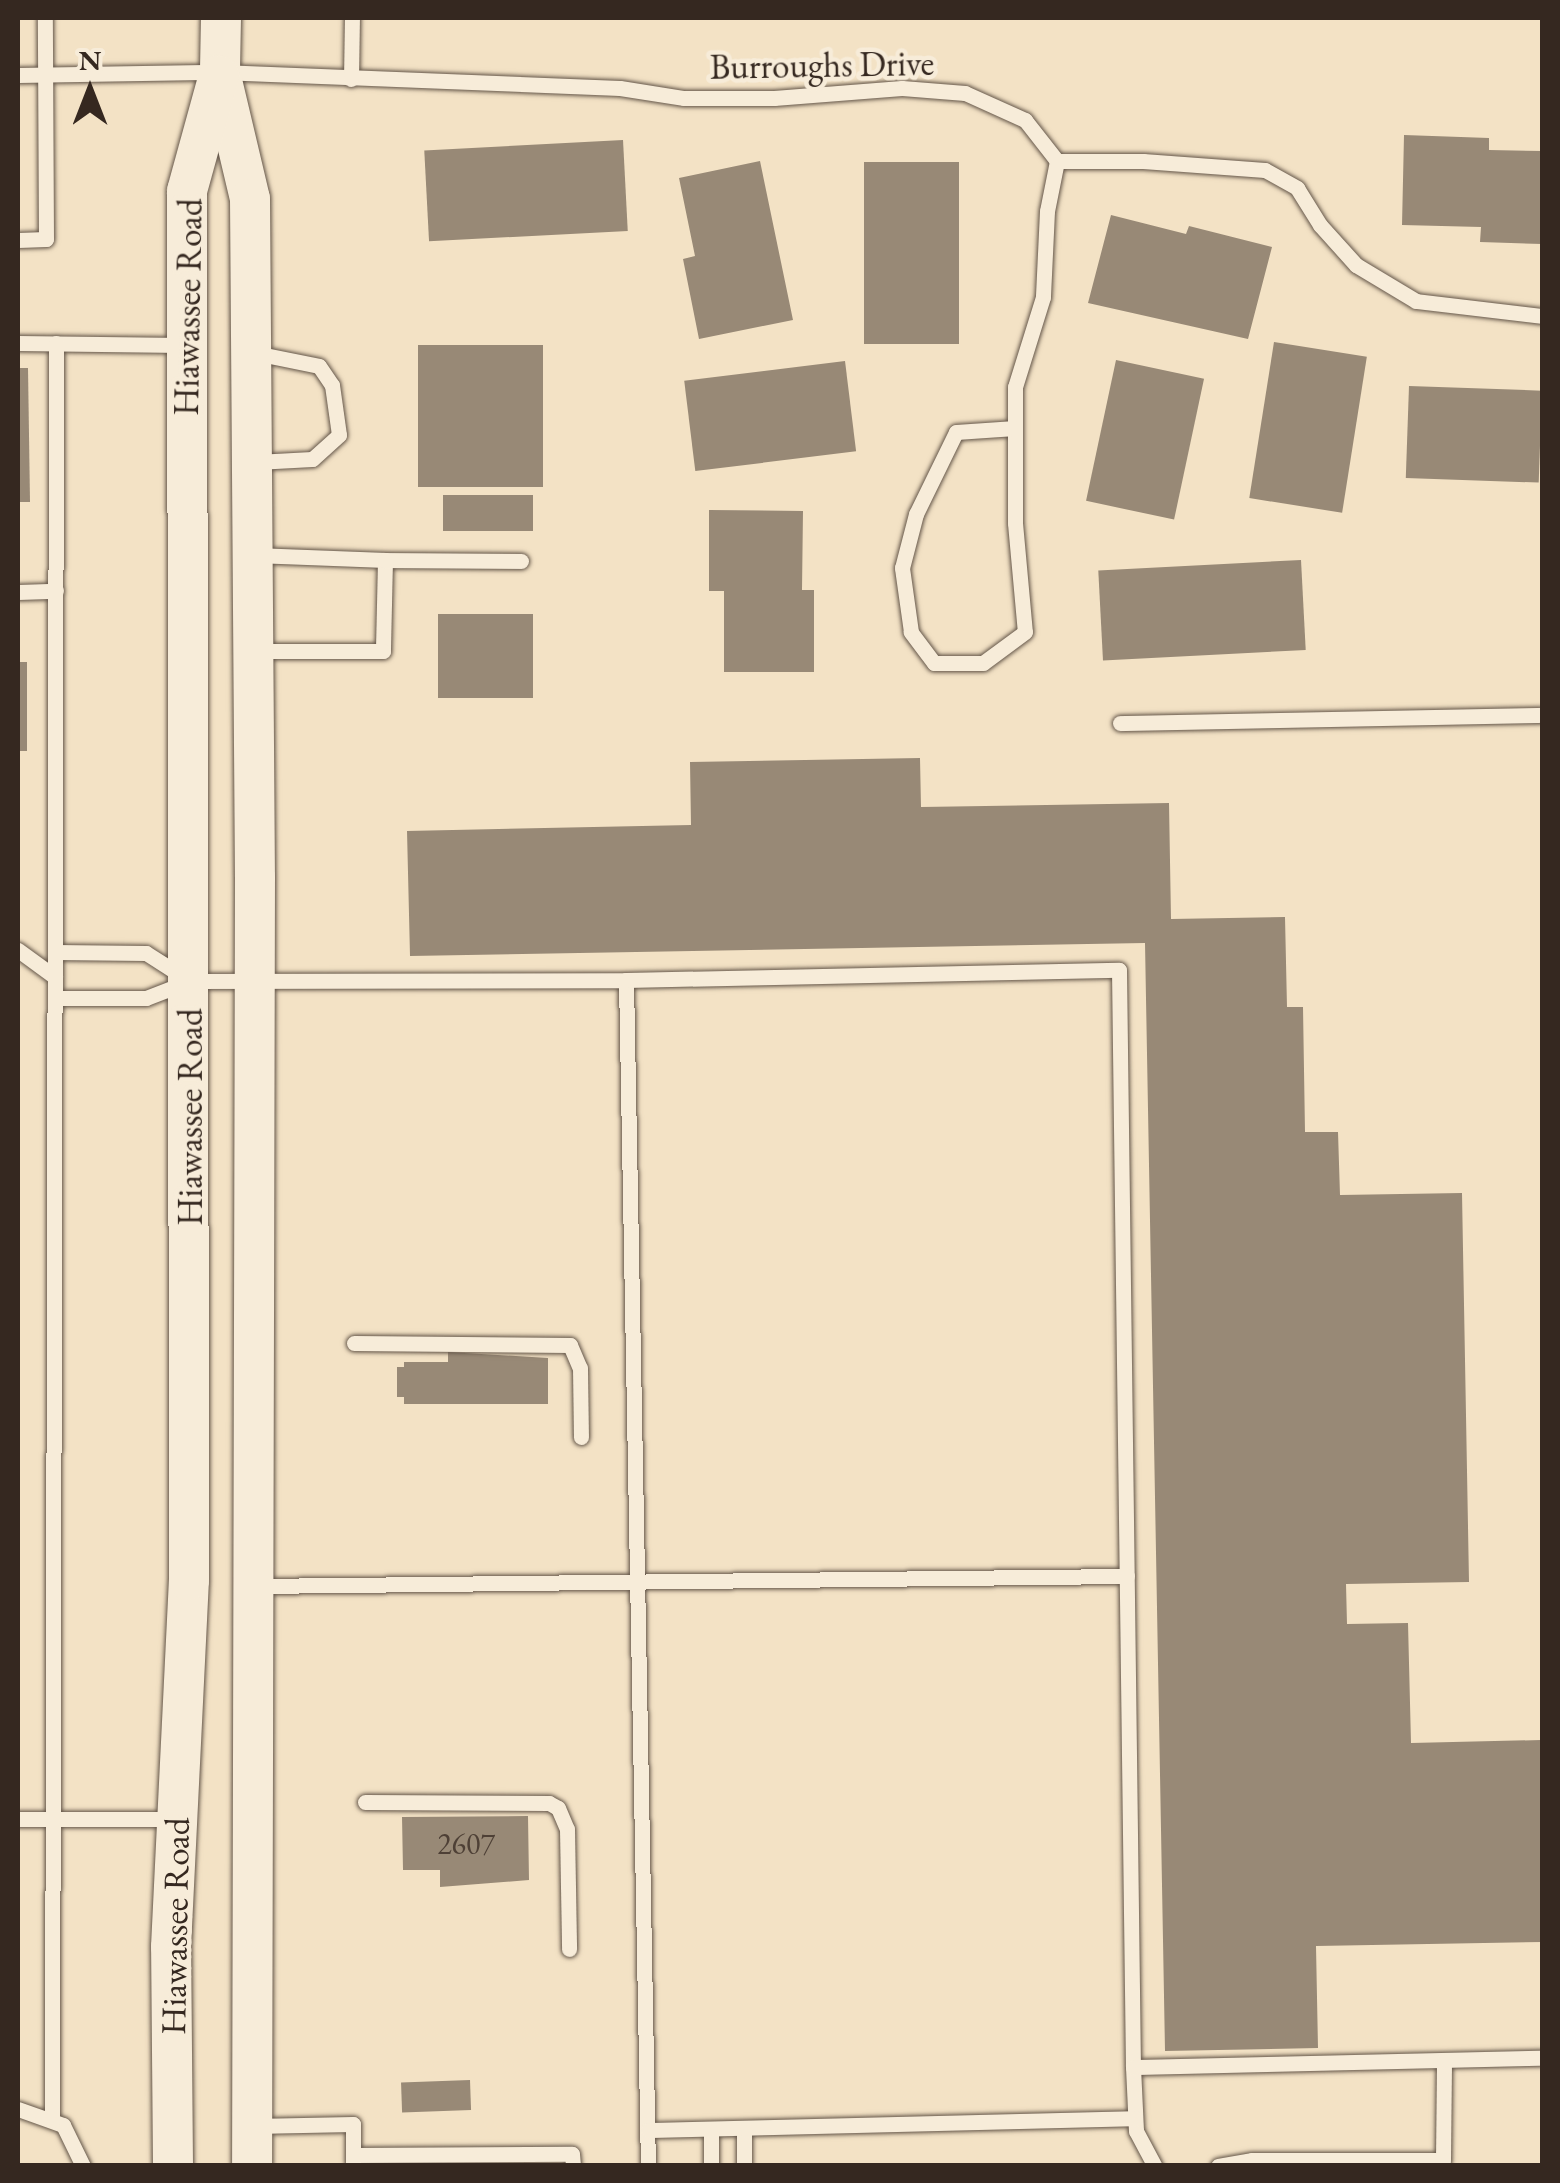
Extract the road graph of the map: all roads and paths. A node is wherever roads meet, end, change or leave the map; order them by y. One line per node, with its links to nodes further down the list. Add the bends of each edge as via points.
1 (44, 18): 5 (lane)
2 (220, 18): 4 (street, Hiawassee Road)
3 (352, 18): 7 (lane)
4 (220, 72): 5 (lane, Burroughs Drive); 7 (lane, Burroughs Drive); 13 (street, Hiawassee Road, via 187,191); 14 (street, Hiawassee Road, via 250,199)
5 (46, 74): 6 (lane, Burroughs Drive); 9 (lane, via 46,239)
6 (18, 75)
7 (351, 79): 8 (lane, Burroughs Drive, via 620,88 684,98 902,88 966,93 1025,120)
8 (1056, 161): 10 (lane, via 1265,170 1297,188 1356,265 1416,302); 15 (lane, via 1043,296 1015,387)
9 (18, 240)
10 (1542, 316)
11 (18, 343): 12 (lane)
12 (56, 344): 13 (lane); 20 (lane)
13 (186, 345): 29 (street, Hiawassee Road)
14 (250, 352): 16 (street, Hiawassee Road); 16 (lane, via 319,366 332,385 338,435 312,459)
15 (1015, 428): 15 (lane, via 1025,632 984,664 934,664 911,632 902,568 916,514 956,432)
16 (252, 462): 17 (street, Hiawassee Road)
17 (252, 555): 18 (lane); 22 (street, Hiawassee Road)
18 (385, 560): 19 (lane); 22 (lane, via 383,651)
19 (522, 561)
20 (56, 591): 21 (lane); 26 (lane)
21 (18, 592)
22 (253, 652): 30 (street, Hiawassee Road)
23 (1542, 715): 24 (lane)
24 (1120, 723)
25 (18, 950): 27 (lane)
26 (55, 952): 27 (lane); 29 (lane, via 146,953)
27 (55, 977): 31 (lane)
28 (626, 980): 30 (lane); 34 (lane, via 1119,970); 35 (lane)
29 (190, 981): 30 (lane); 31 (lane, via 146,998); 40 (street, Hiawassee Road, via 189,1580)
30 (255, 981): 36 (street, Hiawassee Road)
31 (55, 998): 39 (lane)
32 (354, 1343): 33 (lane, via 570,1345 579,1359)
33 (581, 1436)
34 (1127, 1576): 35 (lane); 44 (lane)
35 (638, 1585): 36 (lane); 51 (lane)
36 (252, 1586): 48 (street, Hiawassee Road)
37 (364, 1802): 41 (lane, via 558,1808 567,1829)
38 (18, 1819): 39 (lane)
39 (53, 1819): 40 (lane); 47 (lane)
40 (178, 1819): 54 (street, Hiawassee Road, via 171,1947)
41 (568, 1949)
42 (1542, 2058): 43 (lane)
43 (1444, 2060): 44 (lane); 61 (lane, via 1443,2160 1252,2160)
44 (1133, 2067): 46 (lane)
45 (18, 2109): 47 (lane)
46 (1135, 2118): 49 (lane); 60 (lane, via 1140,2144)
47 (52, 2120): 53 (lane, via 62,2125)
48 (252, 2126): 52 (lane, via 353,2124); 55 (street, Hiawassee Road)
49 (744, 2128): 50 (lane); 59 (lane)
50 (710, 2129): 51 (lane); 58 (lane)
51 (648, 2130): 57 (lane)
52 (354, 2160): 56 (lane, via 572,2154)
53 (83, 2166)
54 (173, 2166)
55 (252, 2166)
56 (572, 2166)
57 (648, 2166)
58 (711, 2166)
59 (744, 2166)
60 (1155, 2166)
61 (1218, 2166)

